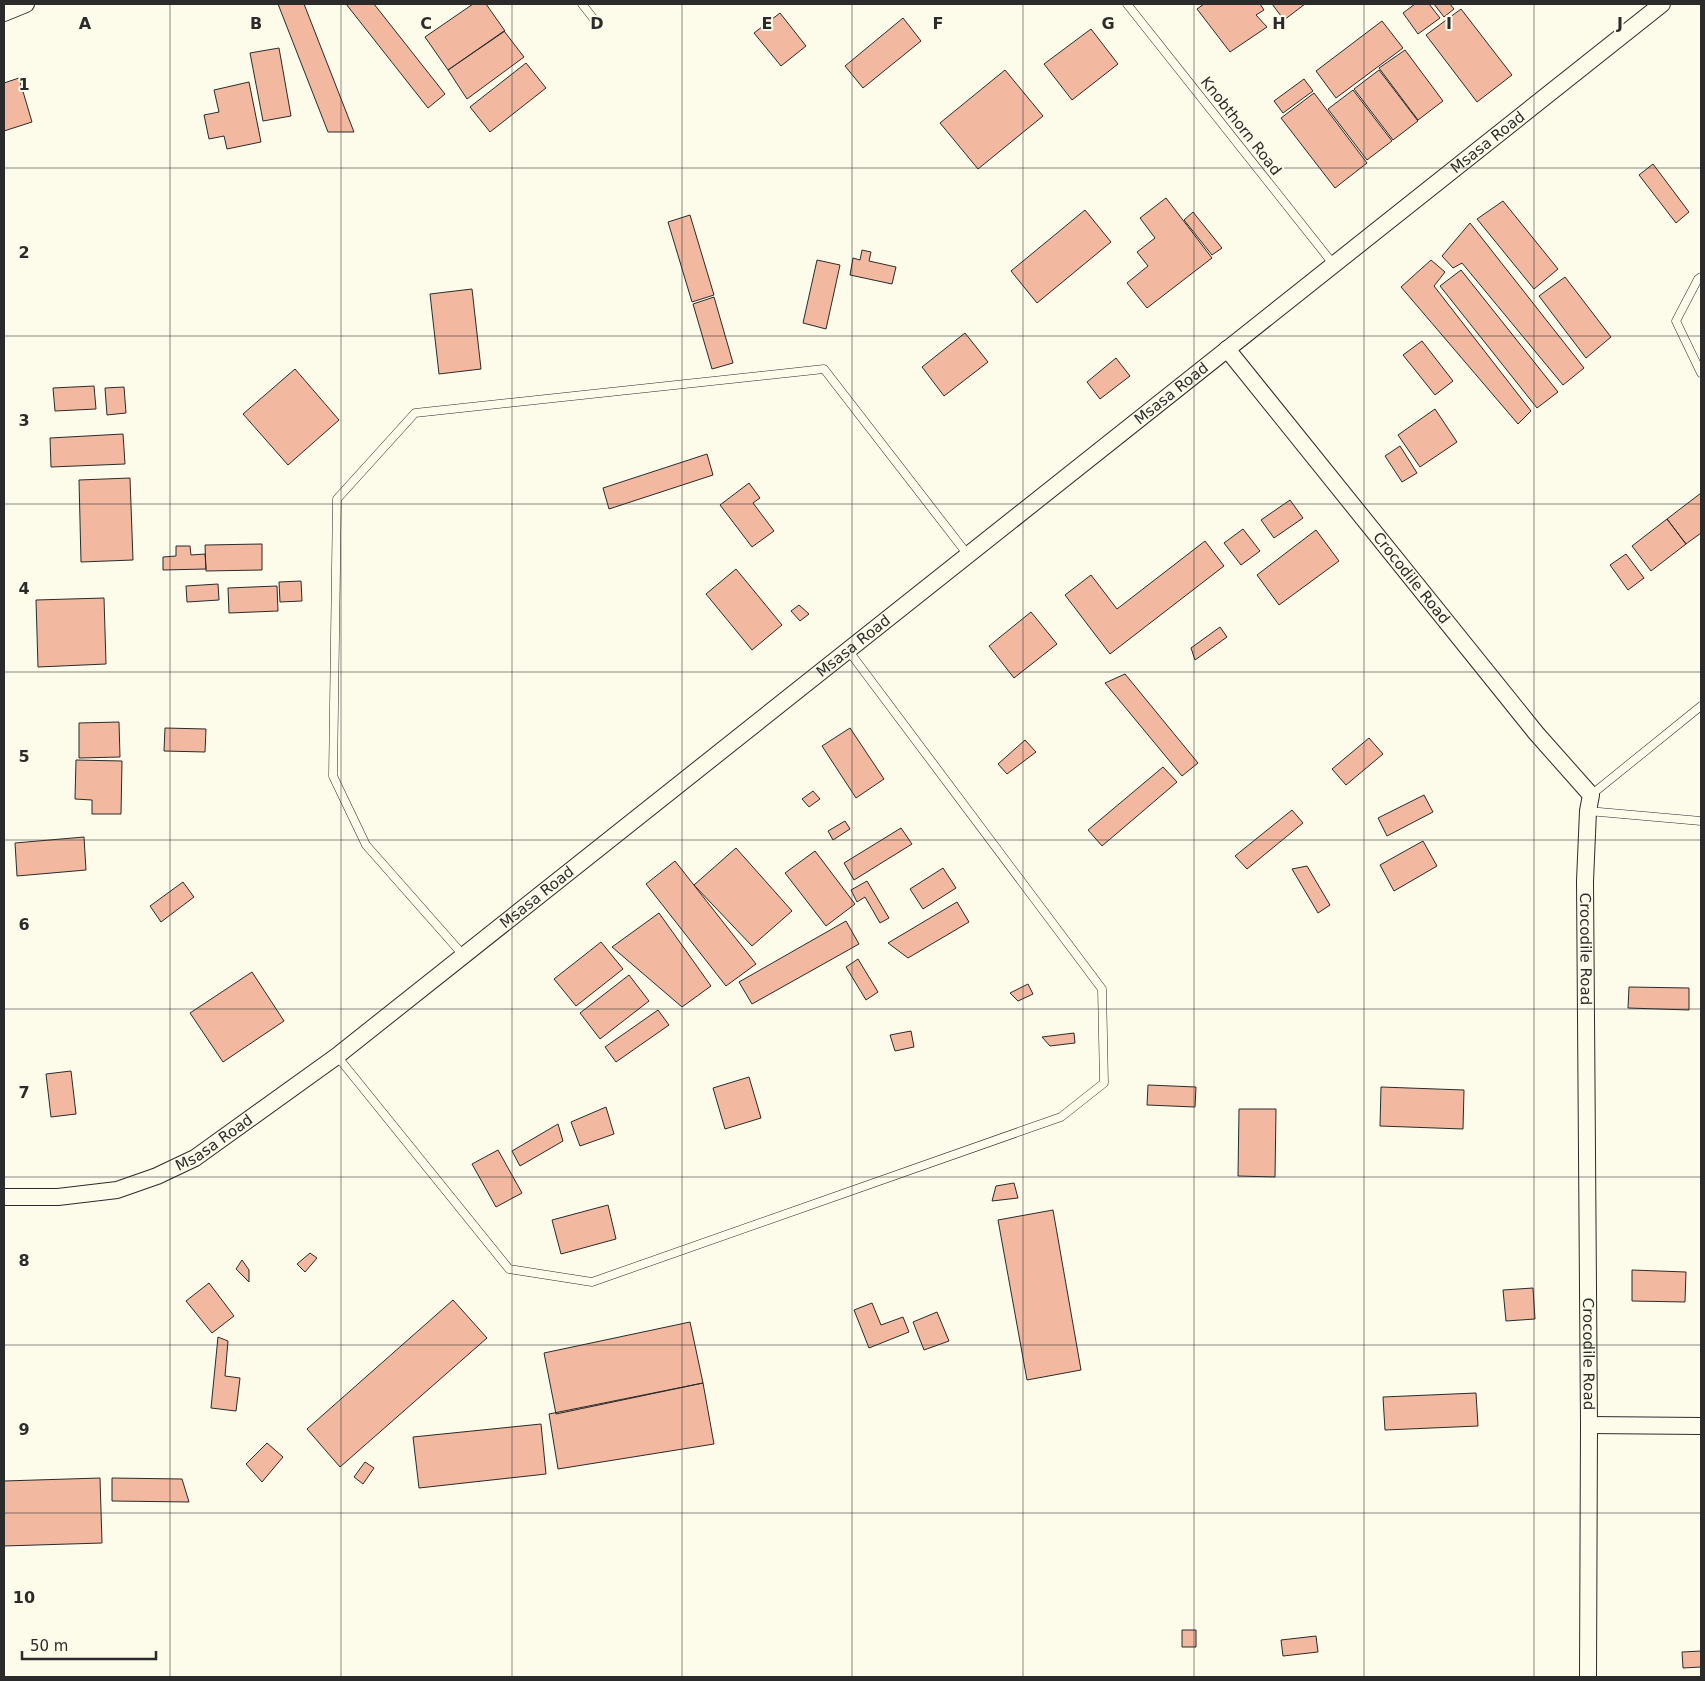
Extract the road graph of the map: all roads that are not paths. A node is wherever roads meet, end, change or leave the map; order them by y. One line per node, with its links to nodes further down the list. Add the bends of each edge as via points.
1 (26, 4): 5 (street)
2 (582, 4): 6 (lane)
3 (1127, 4): 7 (lane, Knobthorn Road)
4 (1662, 4): 7 (street, Msasa Road)
5 (4, 13)
6 (597, 23)
7 (1334, 265): 9 (street, Msasa Road)
8 (1701, 276): 10 (lane, via 1676,321)
9 (1227, 350): 11 (street, Msasa Road); 14 (street, Crocodile Road, via 1536,732)
10 (1701, 373)
11 (968, 555): 12 (street, Msasa Road); 17 (lane, via 824,369 415,413 337,499 333,776 366,845)
12 (848, 650): 17 (street, Msasa Road); 18 (lane, via 1102,989 1104,1083 1061,1116 592,1282 509,1270)
13 (1701, 706): 14 (lane)
14 (1591, 795): 15 (street, Crocodile Road)
15 (1588, 811): 16 (lane); 20 (street, Crocodile Road)
16 (1701, 821)
17 (464, 956): 18 (street, Msasa Road)
18 (337, 1056): 19 (street, Msasa Road, via 195,1158 157,1176 117,1190 58,1197)
19 (4, 1197)
20 (1589, 1424): 21 (street); 22 (street, Crocodile Road)
21 (1701, 1426)
22 (1588, 1677)

